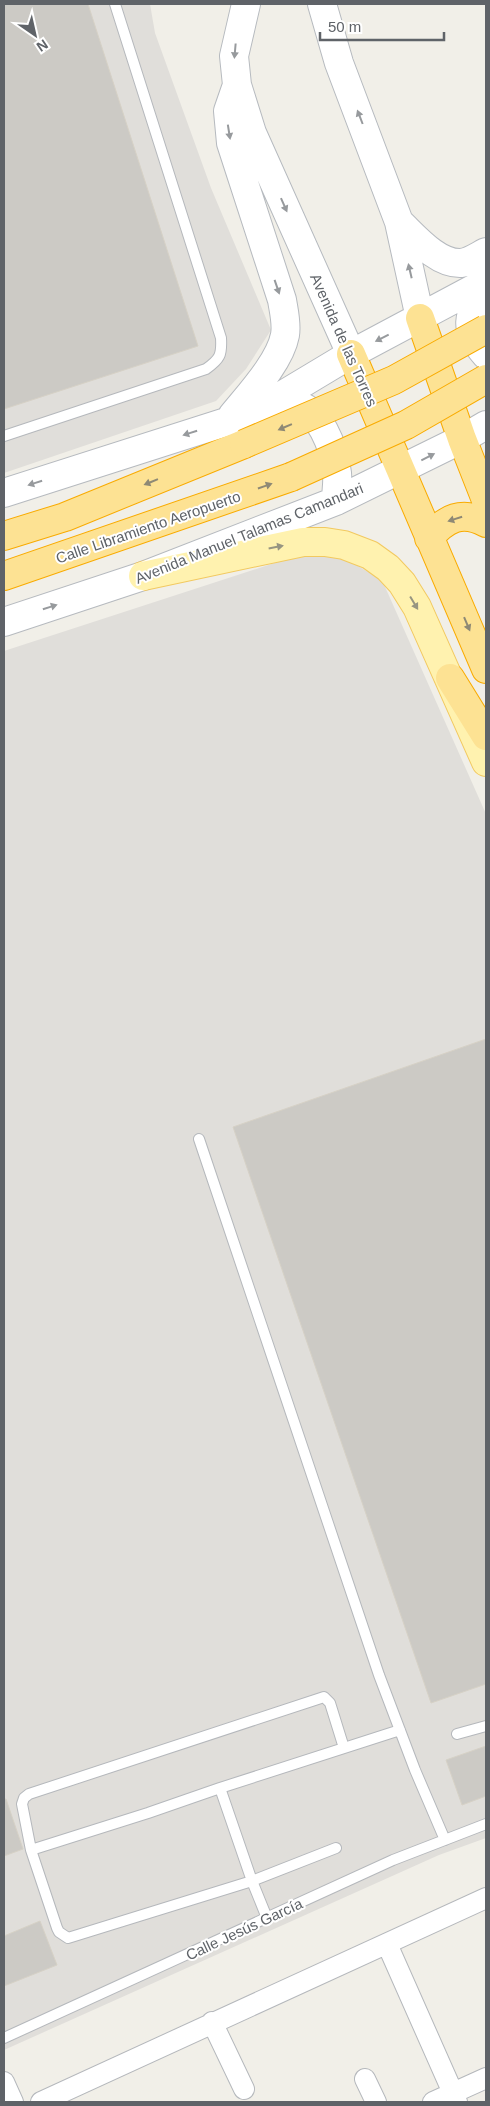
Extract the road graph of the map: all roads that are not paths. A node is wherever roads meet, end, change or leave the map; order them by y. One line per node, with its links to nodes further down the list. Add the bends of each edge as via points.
1 (115, 4): 17 (lane, via 221,338 222,350 217,361 206,369)
2 (246, 4): 4 (main road, Avenida de las Torres, one-way to 4, via 234,56)
3 (322, 4): 5 (main road, one-way to 3, via 339,63)
4 (237, 85): 11 (main road, Avenida de las Torres, one-way to 11, via 252,134); 15 (main road, one-way to 15, via 228,111 231,143 282,300 286,329 275,359)
5 (398, 222): 6 (main road, via 428,248 452,262 469,261); 9 (main road, one-way to 5)
6 (486, 252)
7 (486, 282): 9 (main road)
8 (486, 289): 12 (main road, via 470,315 471,333)
9 (420, 318): 11 (main road, one-way to 11); 18 (highway)
10 (486, 329): 24 (highway, one-way to 24, bridge, via 394,380 65,516)
11 (351, 354): 14 (main road); 19 (highway, Avenida de las Torres)
12 (486, 355)
13 (486, 378): 26 (highway, Calle Libramiento Aeropuerto, one-way to 13, bridge, via 291,477 406,424)
14 (271, 402): 15 (main road); 22 (main road, via 302,405 315,416 330,445 337,473)
15 (229, 421): 20 (main road, one-way to 20)
16 (486, 425): 18 (main road, Avenida Manuel Talamas Camandari)
17 (4, 436)
18 (462, 439): 19 (main road, Avenida Manuel Talamas Camandari, one-way to 18); 21 (highway)
19 (400, 471): 22 (main road, Avenida Manuel Talamas Camandari); 25 (highway, Avenida de las Torres)
20 (4, 493)
21 (486, 500)
22 (336, 501): 27 (main road, Avenida Manuel Talamas Camandari)
23 (486, 523): 25 (highway, one-way to 25, via 460,516 438,528)
24 (4, 536)
25 (429, 538): 29 (highway, Avenida de las Torres, one-way to 29)
26 (4, 576)
27 (143, 576): 28 (main road, Avenida Manuel Talamas Camandari, one-way to 27); 30 (main road, one-way to 30, via 303,542 344,545 370,555 402,583 417,607)
28 (4, 622)
29 (486, 669)
30 (450, 678): 31 (highway); 32 (main road)
31 (486, 736)
32 (486, 762)
33 (199, 1139): 35 (lane)
34 (486, 1726): 36 (lane)
35 (400, 1730): 37 (lane); 40 (lane)
36 (457, 1734)
37 (344, 1748): 38 (lane); 42 (lane, via 330,1703 324,1697 29,1794 22,1804)
38 (220, 1788): 42 (lane); 43 (lane)
39 (486, 1824): 40 (lane, Calle Jesús García)
40 (445, 1840): 45 (lane, Calle Jesús García, via 393,1860)
41 (336, 1848): 43 (lane)
42 (31, 1850): 43 (lane, via 57,1928 68,1938)
43 (252, 1881): 45 (lane)
44 (486, 1898): 46 (street)
45 (267, 1918): 48 (lane, Calle Jesús García)
46 (387, 1944): 47 (street); 53 (street)
47 (212, 2022): 52 (street); 55 (street)
48 (4, 2038)
49 (486, 2078): 53 (street)
50 (364, 2079): 56 (street)
51 (4, 2082): 54 (street)
52 (244, 2089)
53 (455, 2098): 57 (street)
54 (12, 2102)
55 (41, 2102)
56 (376, 2102)
57 (433, 2102)

